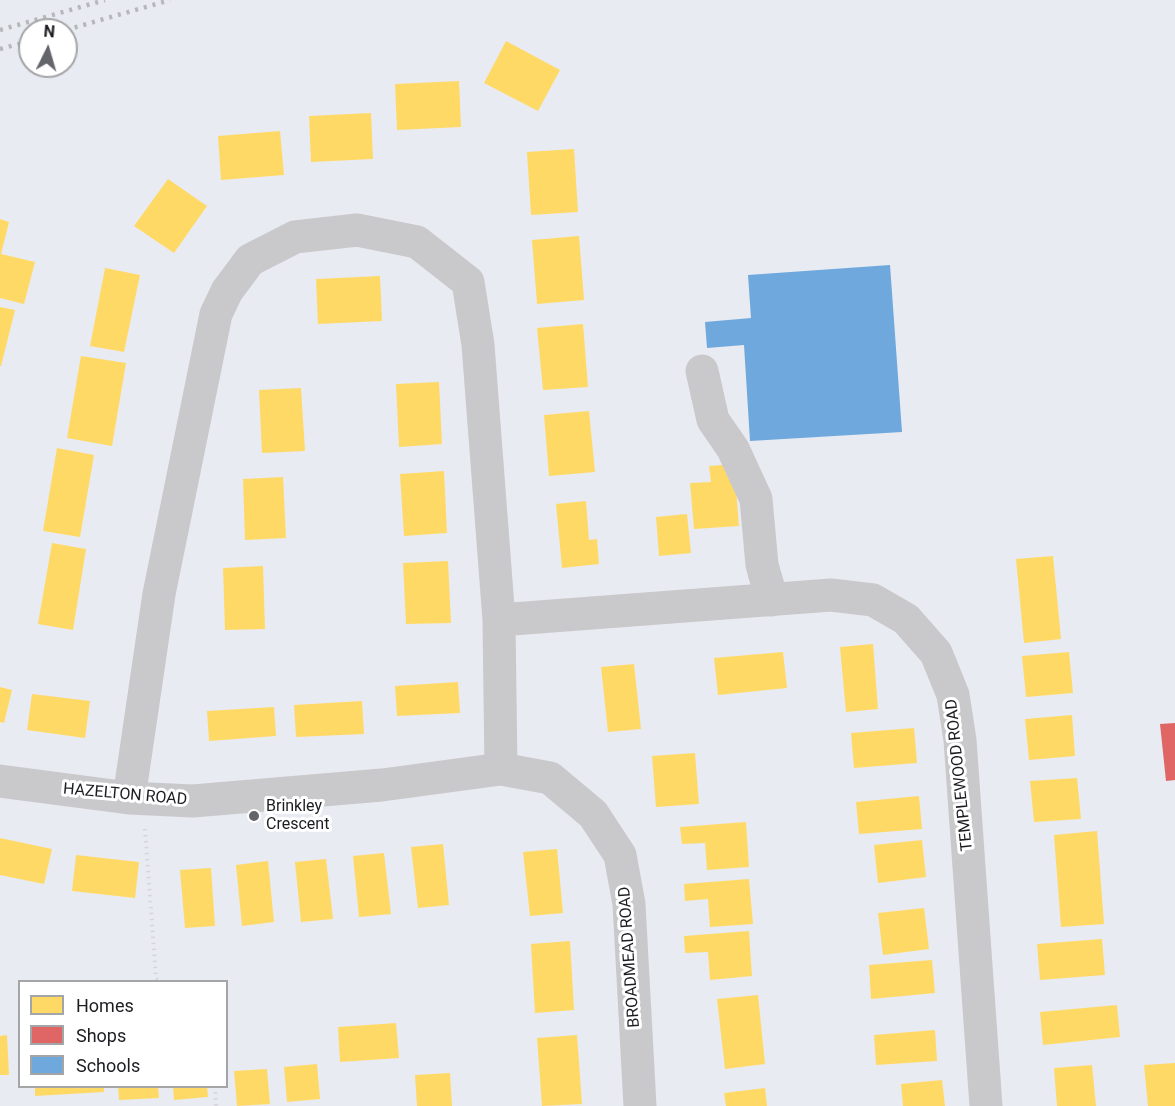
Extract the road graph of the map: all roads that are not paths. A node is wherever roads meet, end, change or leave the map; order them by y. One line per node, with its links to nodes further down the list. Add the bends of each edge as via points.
1 (702, 371): 2 (street, via 713,420 733,449 756,498 762,564)
2 (772, 600): 3 (street, TEMPLEWOOD ROAD); 8 (street, TEMPLEWOOD ROAD, via 831,595 873,600 906,619 936,653 953,695 960,740)
3 (499, 620): 4 (street); 6 (street, via 478,345 468,282 417,242 357,230 295,237 250,260 216,314 159,594)
4 (501, 769): 6 (street, HAZELTON ROAD, via 259,796 194,801); 7 (street, BROADMEAD ROAD, via 550,778 593,814 620,855 629,904)
5 (0, 781): 6 (street, HAZELTON ROAD)
6 (138, 798)
7 (640, 1106)
8 (986, 1106)

